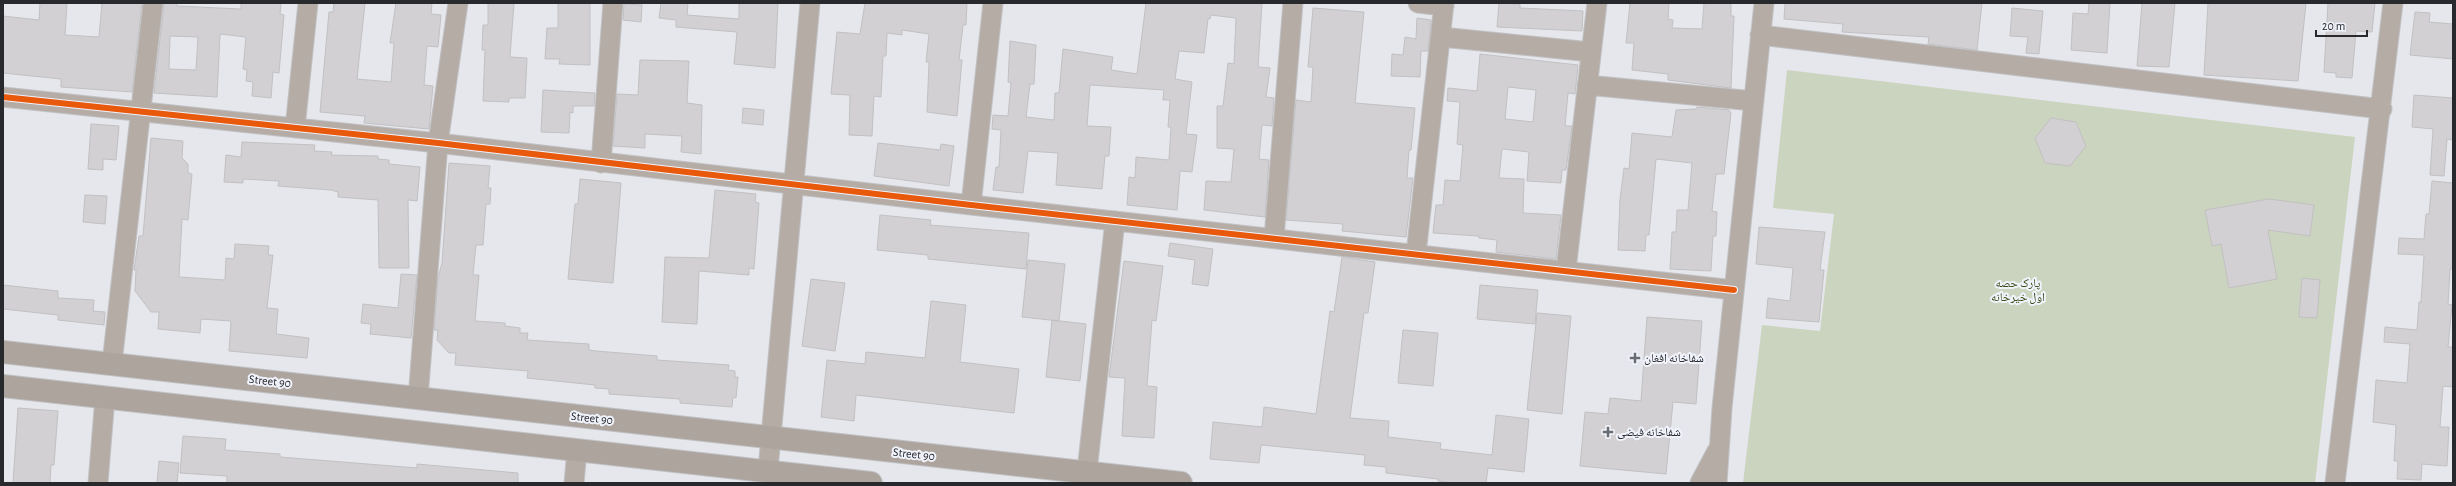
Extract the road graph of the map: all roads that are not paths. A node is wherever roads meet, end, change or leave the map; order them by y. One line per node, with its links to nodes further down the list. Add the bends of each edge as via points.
1 (153, 3): 20 (street)
2 (308, 3): 21 (street)
3 (458, 3): 22 (street)
4 (613, 3): 23 (street)
5 (810, 3): 24 (street)
6 (993, 3): 25 (street)
7 (1293, 3): 27 (street)
8 (1418, 3): 12 (street)
9 (1597, 3): 15 (street)
10 (1764, 3): 13 (street)
11 (2393, 3): 19 (street)
12 (1444, 4): 14 (street)
13 (1760, 35): 18 (street); 19 (street)
14 (1441, 37): 15 (street); 28 (street)
15 (1591, 52): 16 (street)
16 (1587, 85): 18 (street); 29 (street)
17 (3, 97): 20 (street)
18 (1754, 101): 30 (street)
19 (2382, 109): 49 (street)
20 (141, 110): 21 (street); 32 (street)
21 (295, 128): 22 (street)
22 (438, 143): 23 (street); 36 (street)
23 (601, 163): 24 (street)
24 (794, 184): 25 (street); 38 (street)
25 (971, 205): 26 (street)
26 (1115, 221): 27 (street); 42 (street)
27 (1274, 238): 28 (street)
28 (1416, 254): 29 (street)
29 (1566, 270): 30 (street)
30 (1734, 290): 40 (street)
31 (3, 352): 32 (main road, Street 90)
32 (112, 363): 33 (main road, Street 90)
33 (260, 380): 36 (main road, Street 90); 37 (main road)
34 (3, 386): 35 (main road)
35 (105, 397): 37 (main road); 43 (street)
36 (418, 398): 38 (main road, Street 90)
37 (257, 414): 39 (main road)
38 (771, 438): 41 (street); 42 (main road, Street 90)
39 (577, 450): 41 (main road); 44 (street)
40 (1718, 450): 47 (street); 48 (street)
41 (768, 470): 45 (main road)
42 (1087, 471): 46 (main road, Street 90)
43 (98, 483)
44 (574, 483)
45 (871, 483)
46 (1181, 483)
47 (1700, 483)
48 (1717, 483)
49 (2335, 483)

